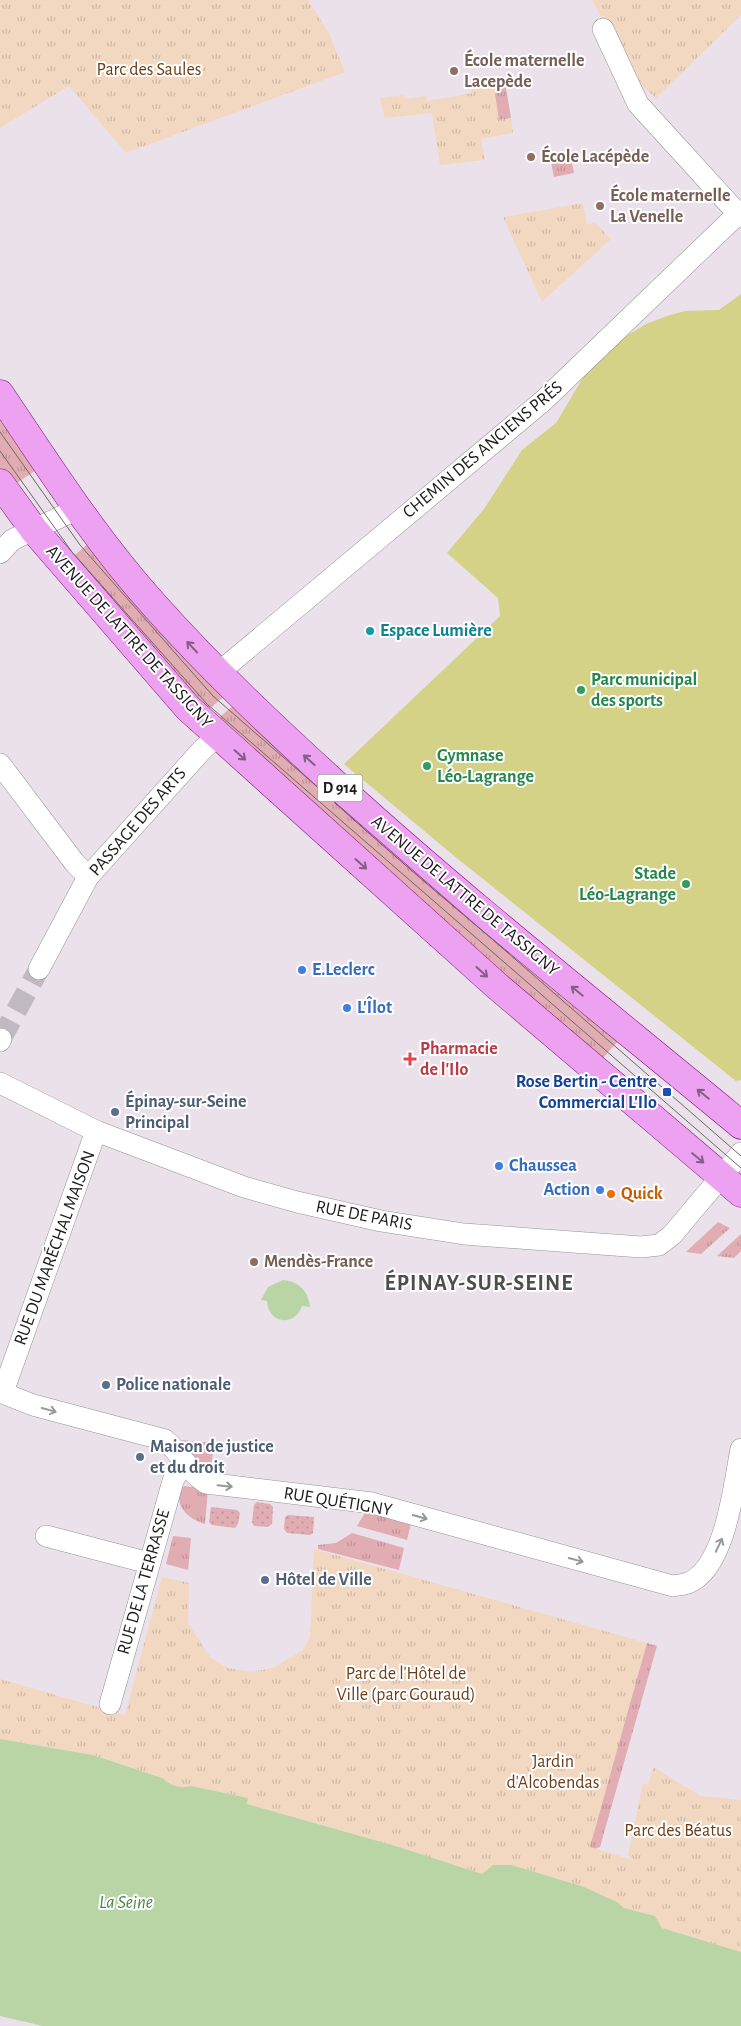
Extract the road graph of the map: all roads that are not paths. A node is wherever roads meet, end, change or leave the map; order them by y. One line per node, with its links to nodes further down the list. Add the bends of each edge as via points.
1 (603, 29): 2 (street, via 638,104)
2 (740, 214): 8 (street, CHEMIN DES ANCIENS PRÉS, via 543,402)
3 (0, 394): 5 (main road, AVENUE DE LATTRE DE TASSIGNY / D 914)
4 (0, 483): 6 (main road, AVENUE DE LATTRE DE TASSIGNY / D 914)
5 (77, 509): 6 (street); 8 (main road, AVENUE DE LATTRE DE TASSIGNY / D 914, one-way to 5, via 153,604)
6 (34, 530): 7 (street, via 12,540); 9 (main road, AVENUE DE LATTRE DE TASSIGNY / D 914, via 188,708)
7 (0, 553)
8 (217, 674): 14 (main road, AVENUE DE LATTRE DE TASSIGNY / D 914, one-way to 8, via 514,940 398,840)
9 (218, 735): 11 (street, PASSAGE DES ARTS); 17 (main road, AVENUE DE LATTRE DE TASSIGNY / D 914, one-way to 17, via 497,986)
10 (0, 764): 11 (street)
11 (88, 877): 12 (street, PASSAGE DES ARTS)
12 (39, 969)
13 (0, 1083): 15 (street, RUE DE PARIS)
14 (741, 1125)
15 (96, 1131): 17 (street, RUE DE PARIS, via 244,1187 381,1221 455,1233 641,1247 659,1245 672,1235); 19 (street, RUE DU MARÉCHAL MAISON)
16 (741, 1153): 17 (street, RUE DE PARIS)
17 (720, 1177): 18 (main road, D 914)
18 (741, 1193)
19 (2, 1392): 21 (street, RUE QUÉTIGNY, one-way to 21, via 33,1405 165,1440)
20 (741, 1449): 21 (street, RUE QUÉTIGNY, one-way to 20, via 192,1473 206,1484 372,1503 665,1585 689,1583 707,1568 722,1540)
21 (186, 1463): 23 (street, RUE DE LA TERRASSE, via 173,1481)
22 (46, 1536): 23 (street)
23 (149, 1563): 24 (street, RUE DE LA TERRASSE)
24 (110, 1704)

